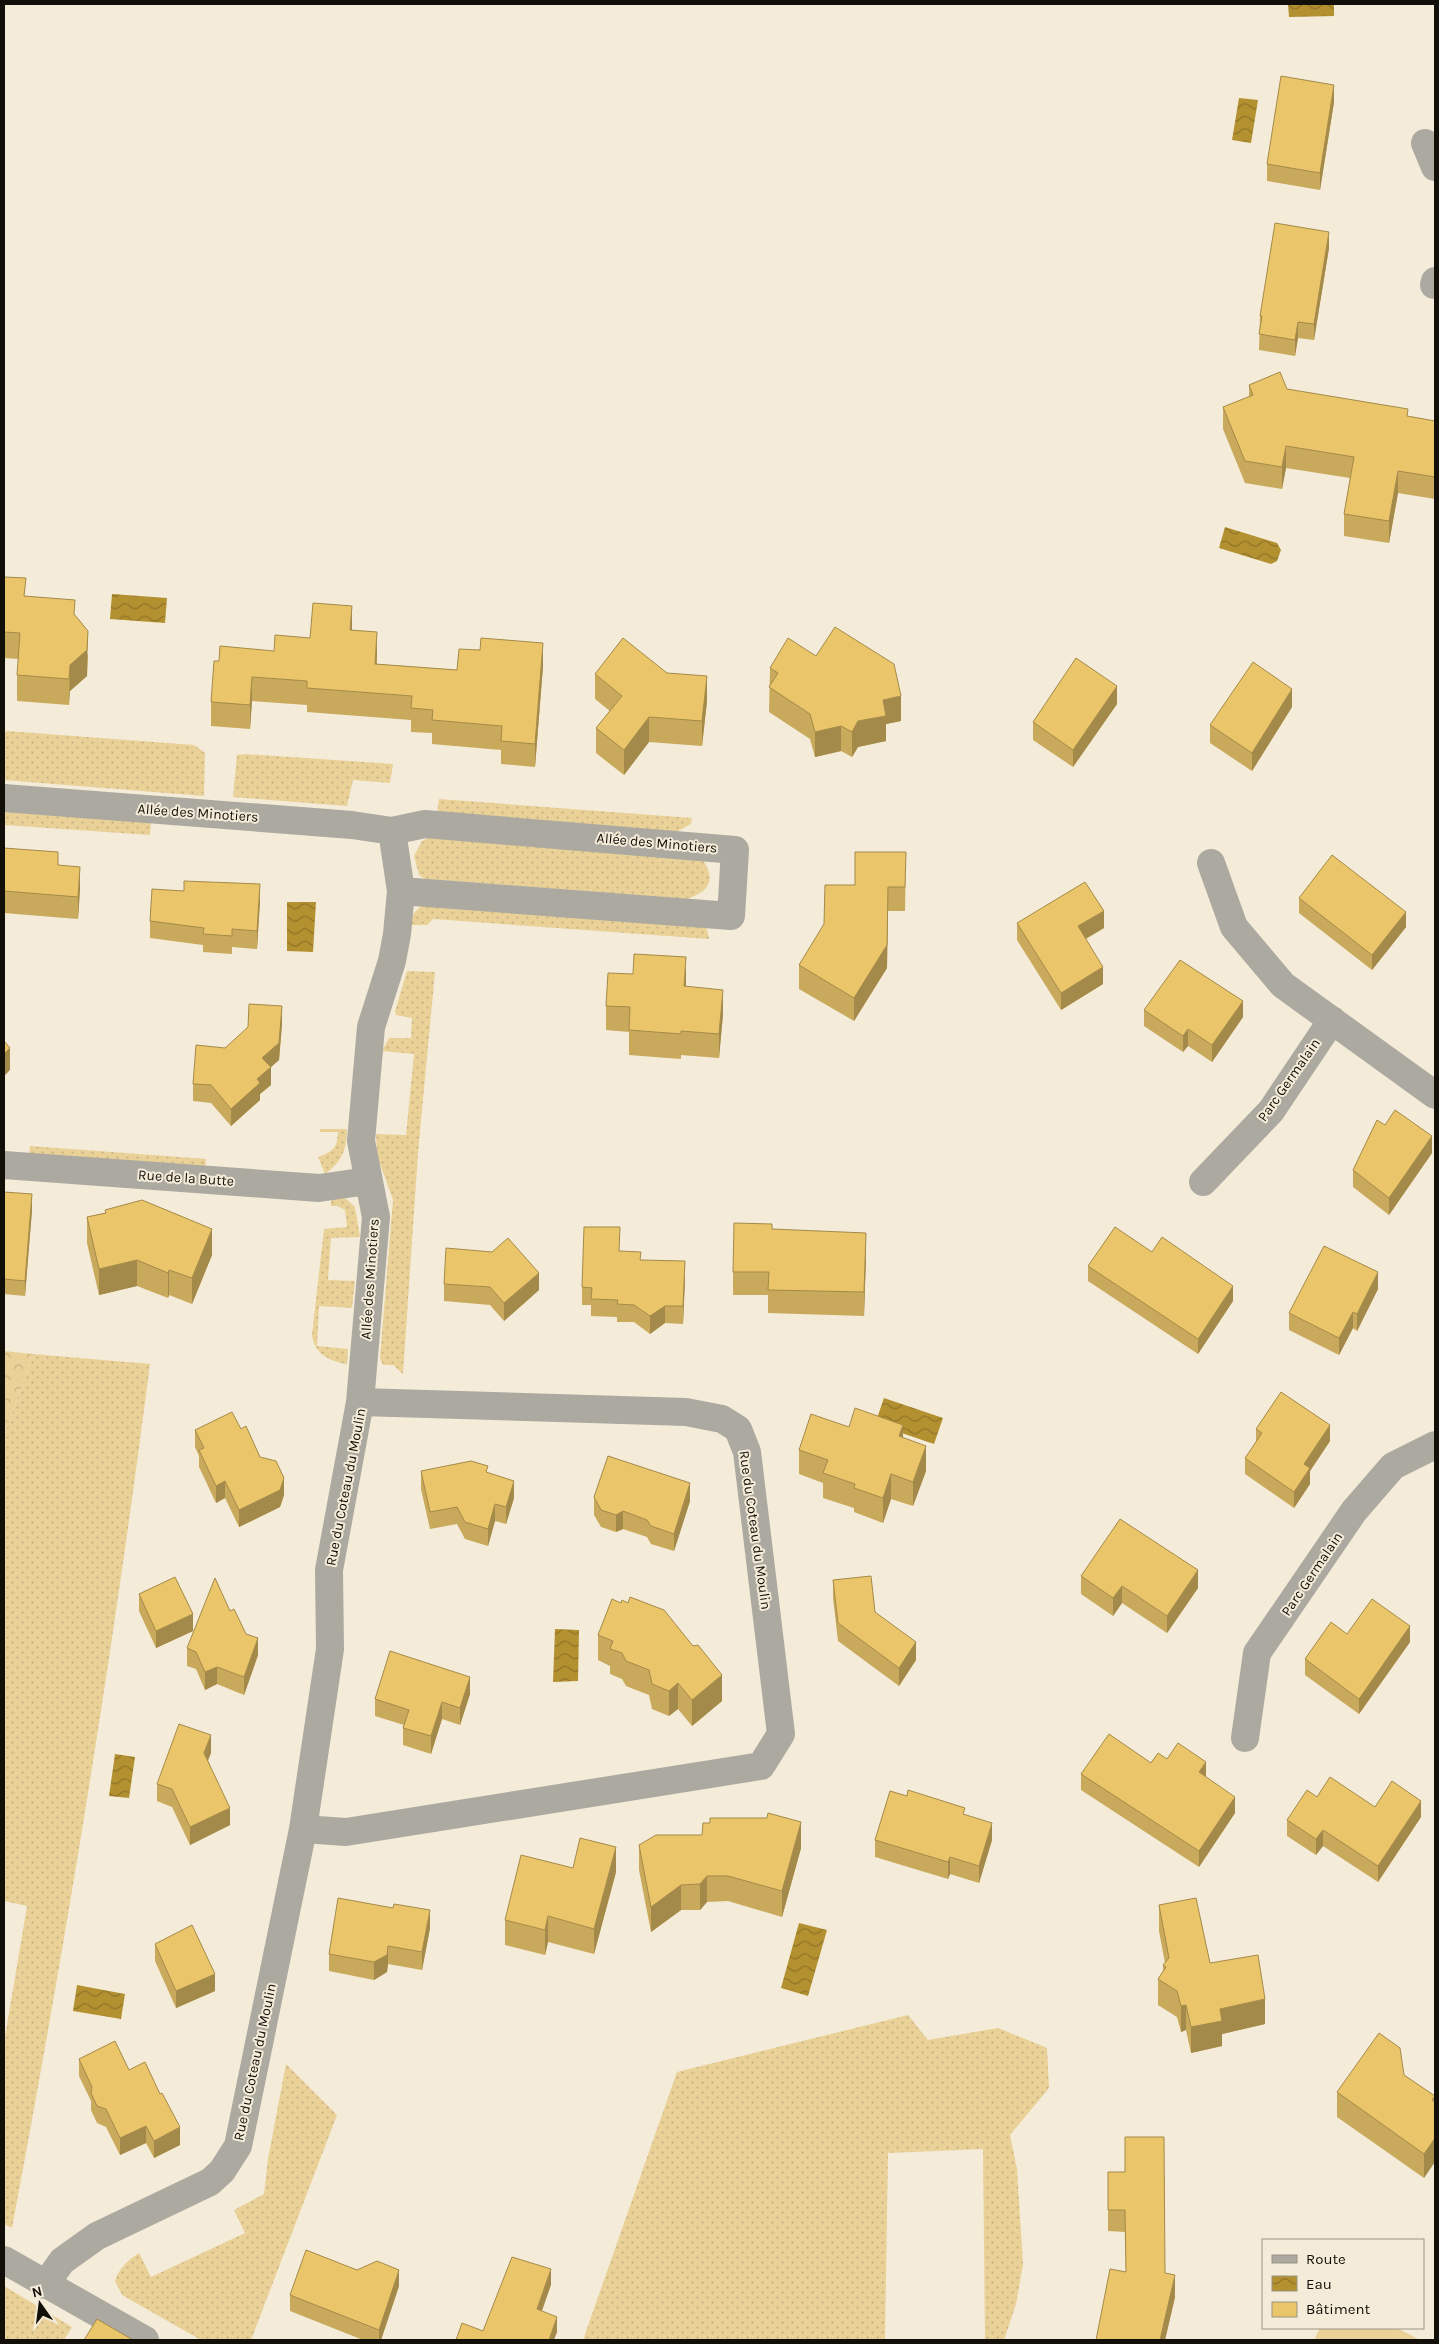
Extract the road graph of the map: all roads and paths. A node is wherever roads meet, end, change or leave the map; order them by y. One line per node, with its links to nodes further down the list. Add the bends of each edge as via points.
1 (4, 798): 2 (street, Allée des Minotiers, via 352,825)
2 (392, 831): 4 (street, Allée des Minotiers); 4 (street, Allée des Minotiers, via 425,824 735,850 731,916)
3 (1211, 863): 5 (street, via 1234,927 1283,985)
4 (401, 891): 8 (street, Allée des Minotiers, via 392,961 371,1027 361,1141)
5 (1332, 1020): 6 (street); 9 (street, Parc Germalain, via 1271,1111)
6 (1435, 1095)
7 (4, 1165): 8 (street, Rue de la Butte, via 319,1188)
8 (368, 1181): 10 (street, Allée des Minotiers, via 376,1218)
9 (1203, 1182)
10 (360, 1402): 13 (street, Rue du Coteau du Moulin, via 329,1570 330,1648); 13 (street, Rue du Coteau du Moulin, via 686,1412 722,1419 738,1429 746,1452 781,1734 761,1766 346,1832)
11 (1435, 1445): 12 (street, Parc Germalain, via 1392,1466 1354,1511 1258,1654)
12 (1245, 1738)
13 (303, 1829): 15 (street, Rue du Coteau du Moulin, via 238,2146 222,2171 210,2182 97,2236 62,2261)
14 (4, 2260): 15 (street)
15 (46, 2285): 16 (street)
16 (144, 2340)

